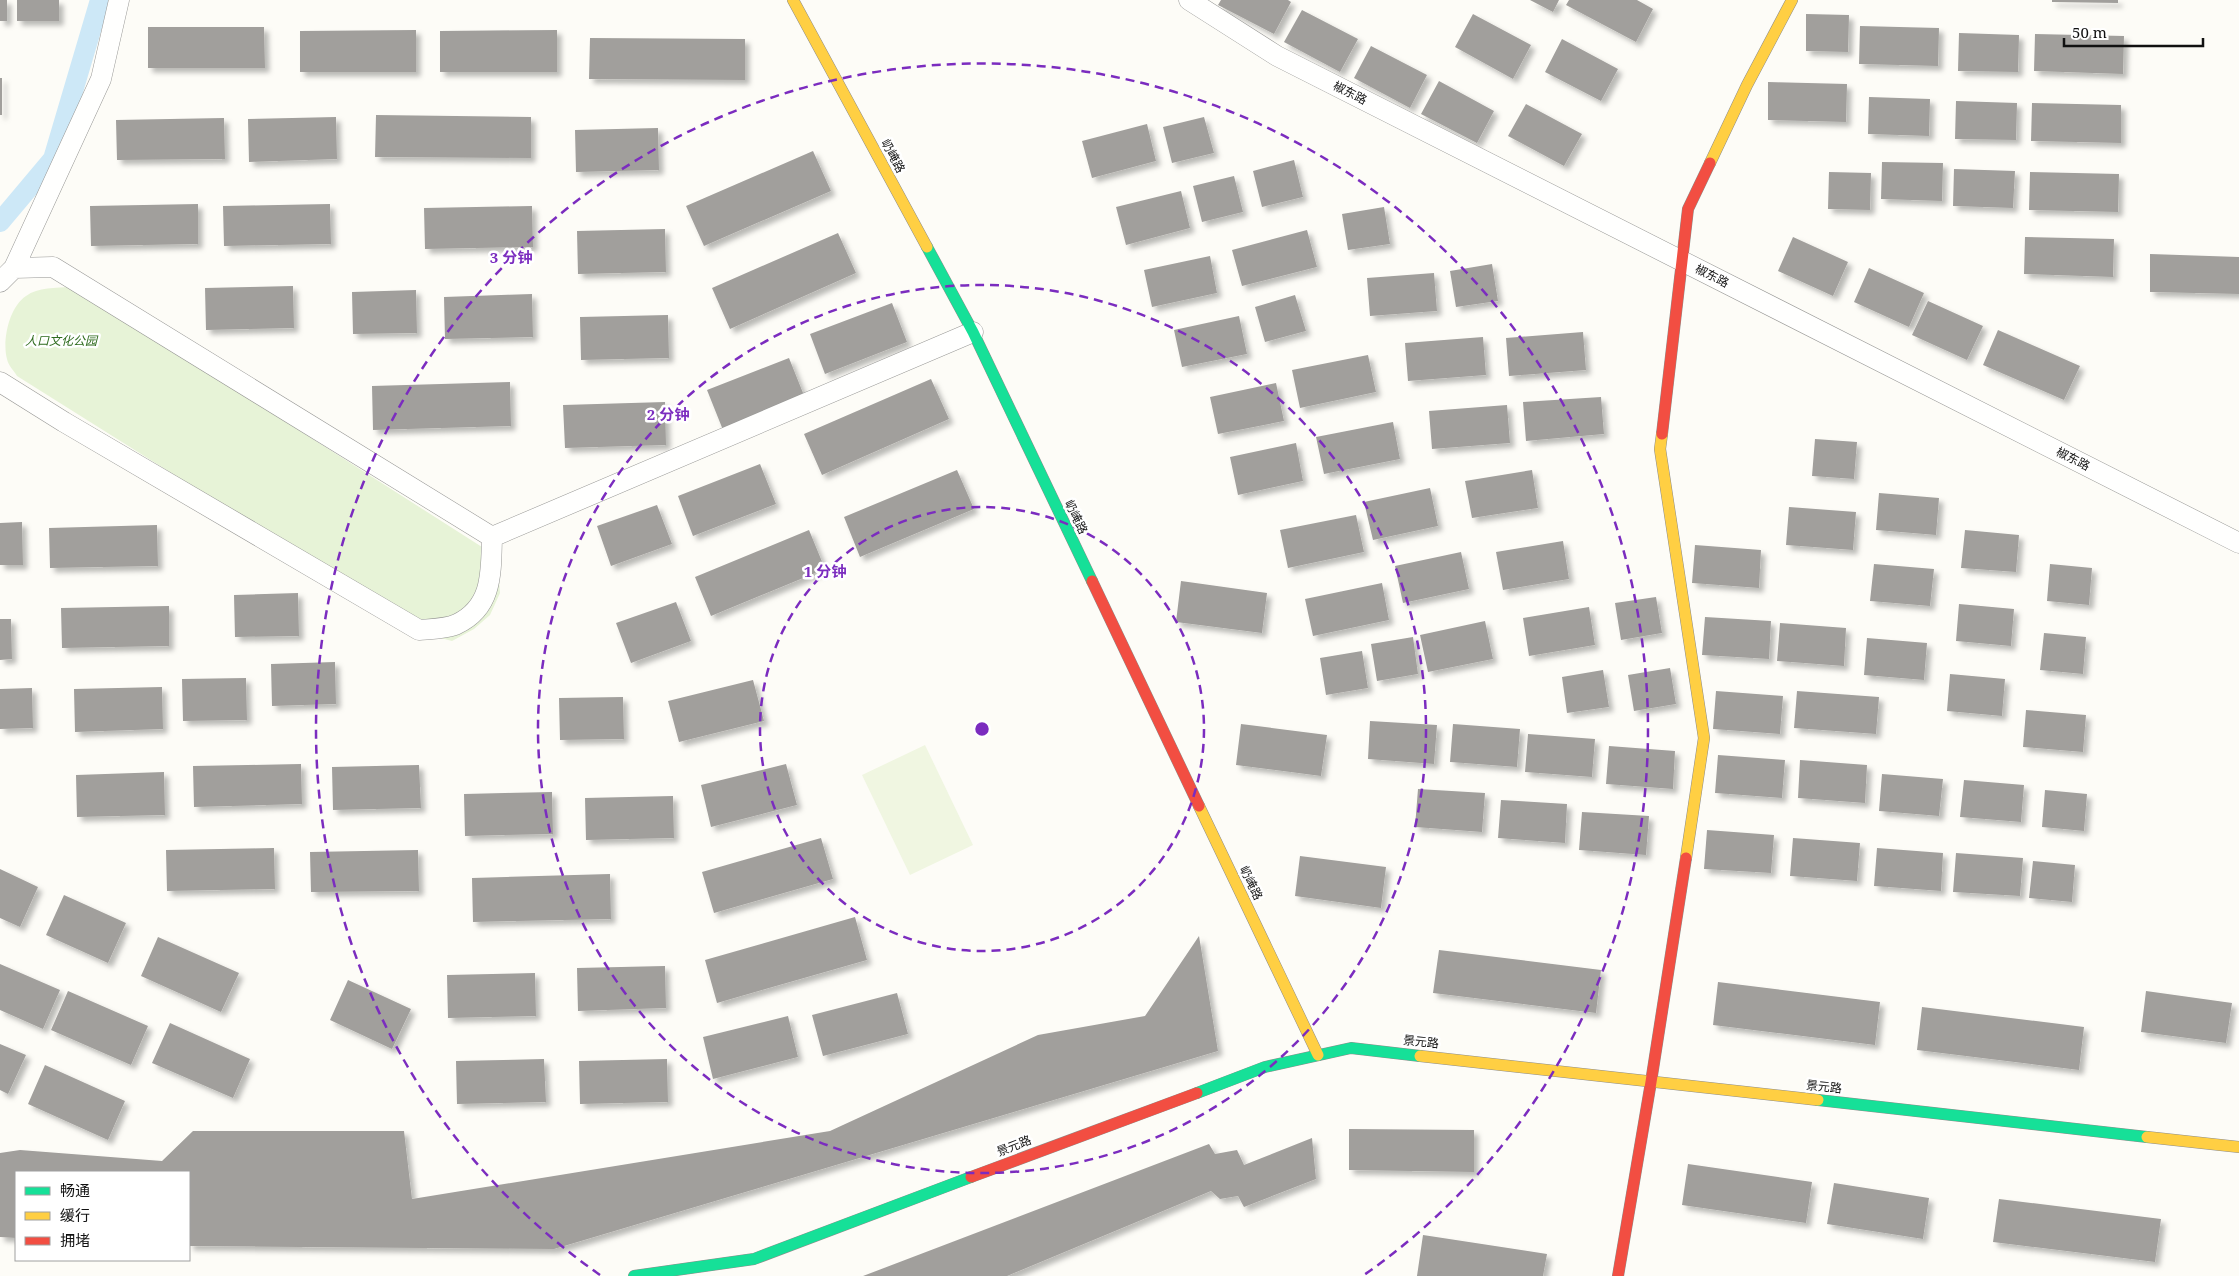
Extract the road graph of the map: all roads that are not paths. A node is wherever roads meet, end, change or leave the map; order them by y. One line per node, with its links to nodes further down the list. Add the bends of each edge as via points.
1 (118, 0): 6 (street, via 101,78)
2 (793, 0): 7 (street, 屷崦路)
3 (1189, 0): 5 (street, 椒东路, via 1277,56)
4 (1792, 0): 5 (street, via 1688,209)
5 (1682, 261): 10 (street, 椒东路); 12 (street, via 1660,449 1704,738)
6 (7, 275): 9 (street, via 53,267)
7 (973, 332): 9 (street); 11 (street, 屷崦路)
8 (0, 382): 9 (street, via 419,630 456,625 478,609 490,582)
9 (492, 538)
10 (2239, 543)
11 (1318, 1056): 12 (street, 景元路, via 1352,1048); 14 (street, 景元路, via 1265,1066 754,1259)
12 (1651, 1082): 13 (street, 景元路); 17 (street)
13 (2239, 1147)
14 (727, 1263): 15 (street, 景元路); 16 (street)
15 (634, 1276)
16 (725, 1276)
17 (1618, 1276)

